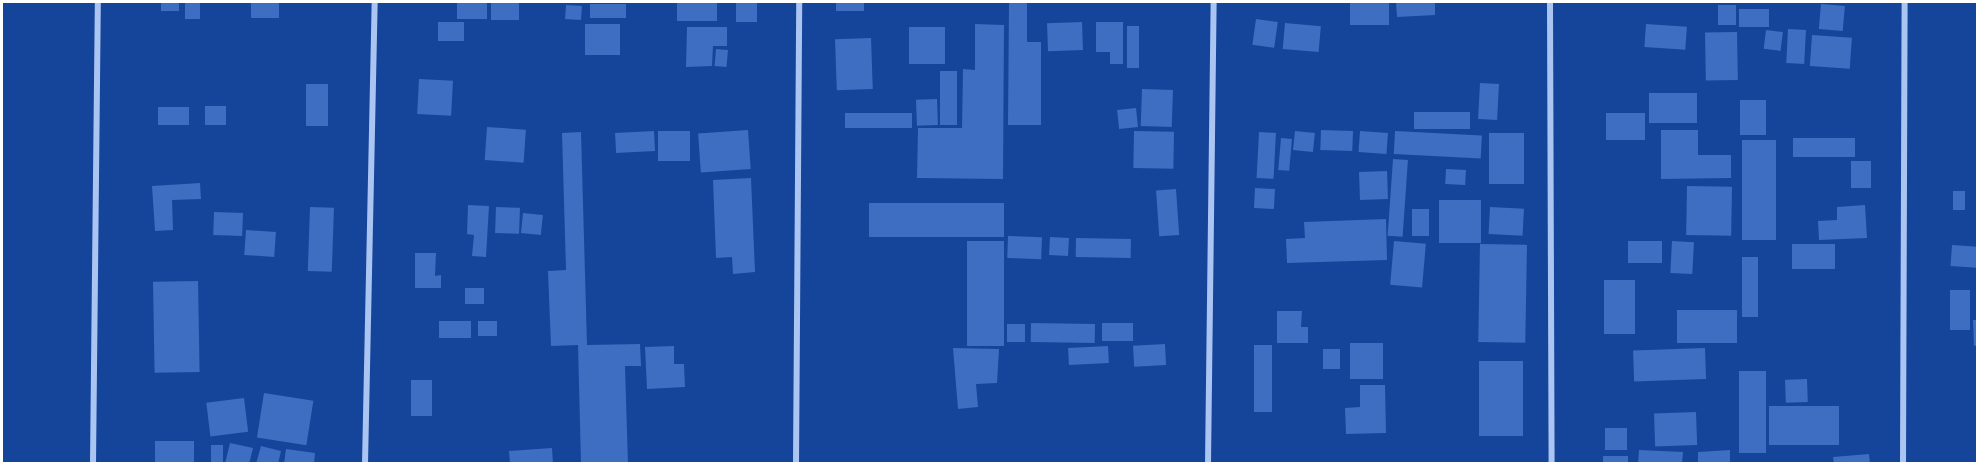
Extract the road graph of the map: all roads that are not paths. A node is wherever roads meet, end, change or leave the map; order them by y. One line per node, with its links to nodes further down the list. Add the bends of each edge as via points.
1 (98, 2): 7 (street)
2 (375, 2): 8 (street)
3 (800, 2): 9 (street)
4 (1214, 2): 10 (street)
5 (1550, 2): 11 (street)
6 (1905, 2): 12 (street)
7 (93, 464)
8 (365, 464)
9 (796, 464)
10 (1208, 464)
11 (1552, 464)
12 (1903, 464)

